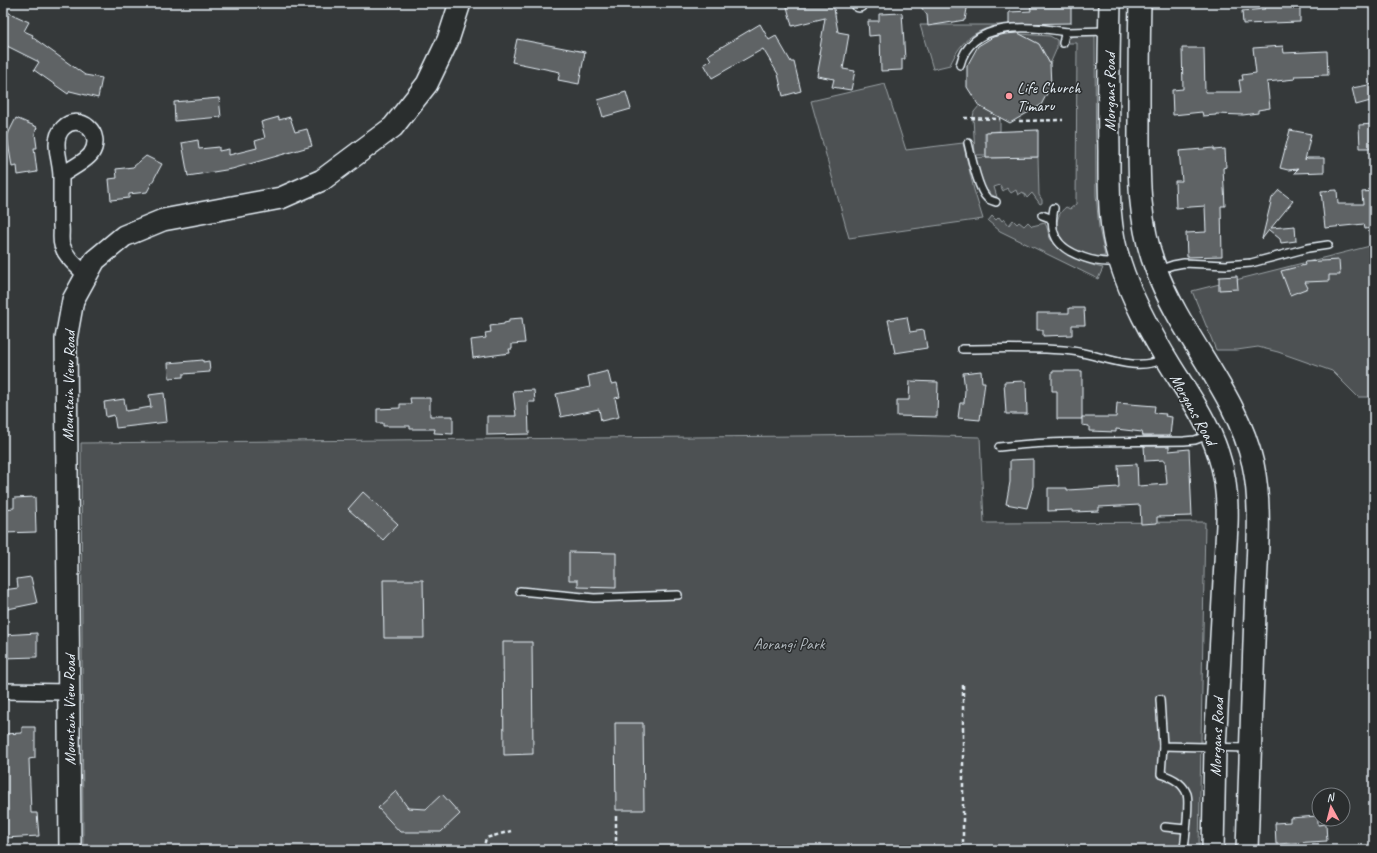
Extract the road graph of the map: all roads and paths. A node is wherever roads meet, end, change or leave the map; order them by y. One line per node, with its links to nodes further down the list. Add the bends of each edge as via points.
1 (460, 3): 21 (street, Mountain View Road, via 448,40 427,84 393,127 322,180 280,198 163,220 124,236 94,260)
2 (1110, 3): 4 (street, Morgans Road)
3 (1140, 3): 20 (street, Morgans Road, via 1140,181 1147,245)
4 (1110, 31): 5 (lane); 19 (street, Morgans Road, via 1109,195)
5 (1067, 32): 6 (lane); 7 (lane, via 1032,28 991,31 977,39 967,50)
6 (1063, 43)
7 (960, 65)
8 (964, 118): 9 (path)
9 (1000, 119)
10 (1063, 120): 11 (path)
11 (1019, 121)
12 (968, 143): 14 (lane, via 984,195)
13 (61, 175): 21 (street, via 62,244 72,262)
14 (996, 202)
15 (1054, 208): 17 (lane)
16 (1042, 215): 17 (lane, via 1050,218)
17 (1052, 222): 19 (lane, via 1056,239 1068,250 1101,262)
18 (1328, 245): 20 (lane, via 1251,263 1184,263)
19 (1119, 261): 23 (street, Morgans Road, via 1133,298)
20 (1156, 270): 34 (street, Morgans Road, via 1171,302 1231,405 1253,464 1258,525)
21 (86, 275): 30 (street, Mountain View Road, via 73,300 66,339)
22 (962, 349): 23 (lane, via 1072,351 1119,363 1135,364 1156,362)
23 (1166, 358): 24 (street, Morgans Road)
24 (1211, 434): 25 (lane, via 1184,441 1070,442); 33 (street, Morgans Road, via 1222,466 1228,505)
25 (999, 447)
26 (520, 591): 27 (lane, via 594,598)
27 (678, 595)
28 (963, 683): 44 (path)
29 (3, 691): 30 (street)
30 (69, 692): 39 (street, Mountain View Road)
31 (1160, 699): 32 (lane)
32 (1162, 746): 33 (lane); 37 (lane, via 1161,774 1176,781 1187,794)
33 (1215, 748): 34 (lane); 46 (street, Morgans Road)
34 (1249, 748): 47 (street, Morgans Road)
35 (616, 816): 43 (path)
36 (1165, 828): 37 (lane)
37 (1186, 829): 45 (lane)
38 (511, 831): 42 (path, via 486,838)
39 (70, 850)
40 (400, 850): 41 (path, via 407,847)
41 (420, 850)
42 (483, 850)
43 (616, 850)
44 (963, 850)
45 (1184, 850)
46 (1214, 850)
47 (1247, 850)

